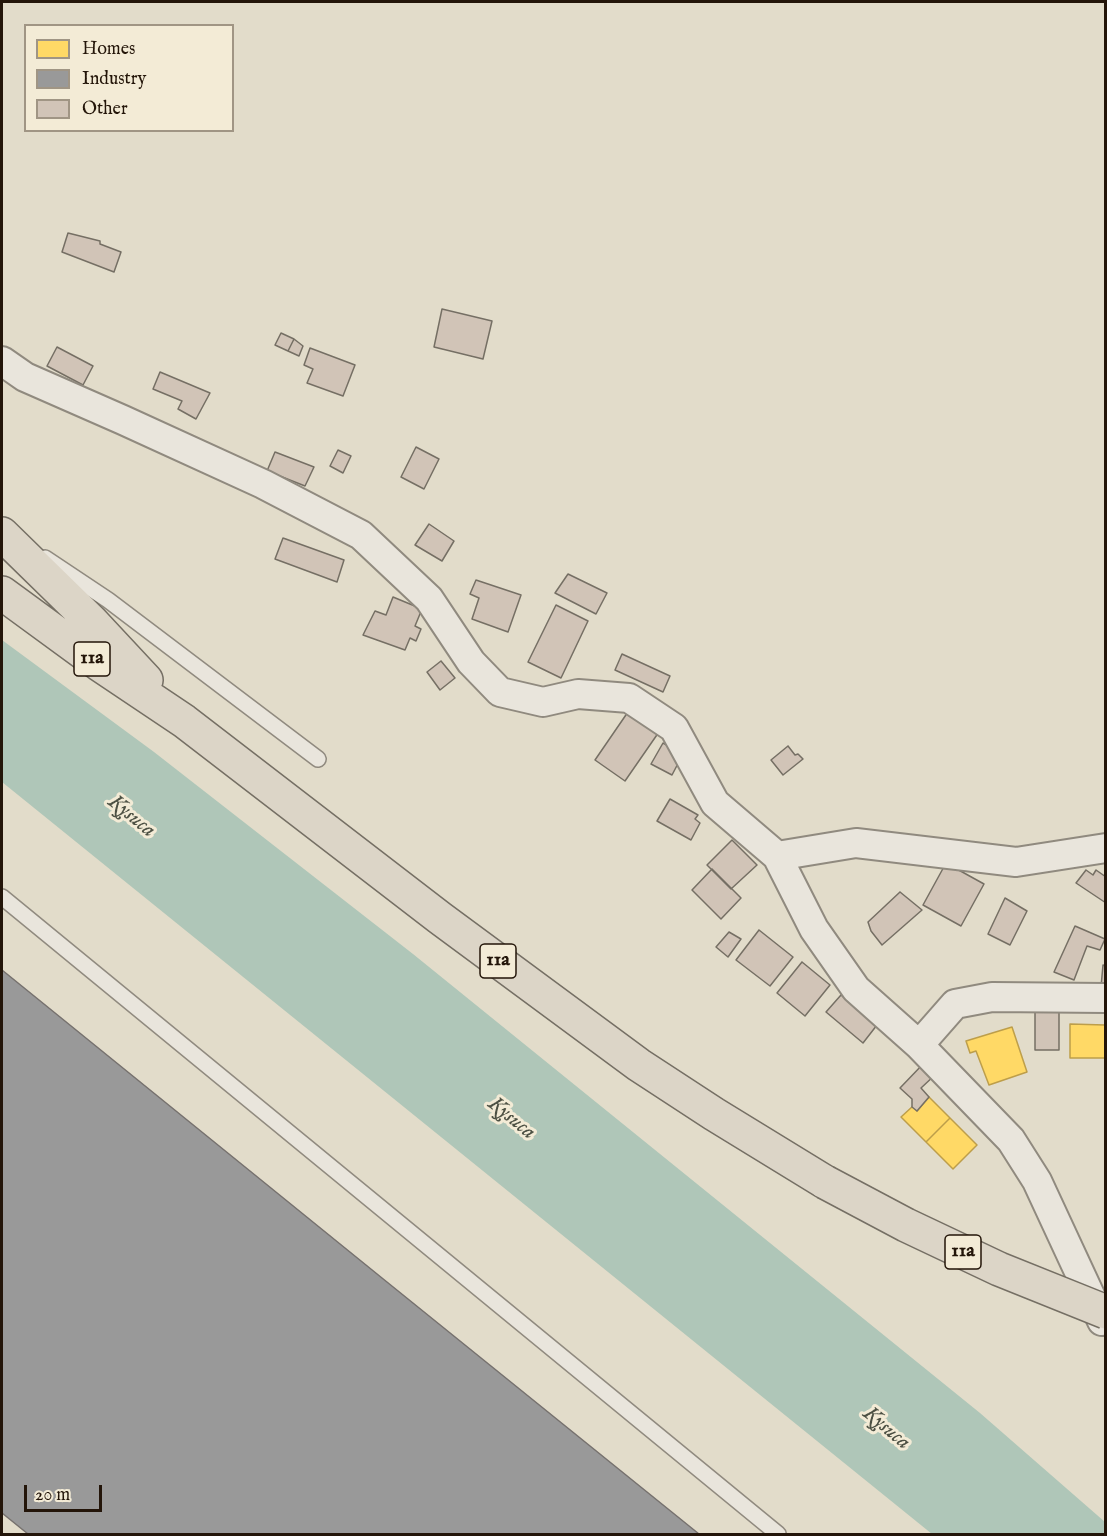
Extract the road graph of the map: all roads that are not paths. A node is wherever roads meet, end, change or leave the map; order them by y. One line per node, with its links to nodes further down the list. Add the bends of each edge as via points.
1 (2, 361): 8 (street, via 25,377 263,484 361,535 429,599 471,662 500,692 543,702 578,694 629,698 674,728 715,803)
2 (2, 528): 6 (lane, via 108,600)
3 (2, 534): 5 (main road, 11a, via 91,621)
4 (2, 593): 5 (main road, 11a)
5 (184, 721): 12 (main road, 11a, bridge, via 554,1003 714,1114 825,1182 906,1225 999,1269)
6 (318, 759)
7 (1106, 848): 8 (street, via 1016,862 856,843)
8 (777, 856): 11 (street, via 814,929 856,989)
9 (2, 897): 14 (lane)
10 (1106, 998): 11 (street, via 992,997 955,1004)
11 (919, 1045): 13 (street, via 1011,1140 1037,1181)
12 (1106, 1312)
13 (1106, 1328)
14 (778, 1534)

